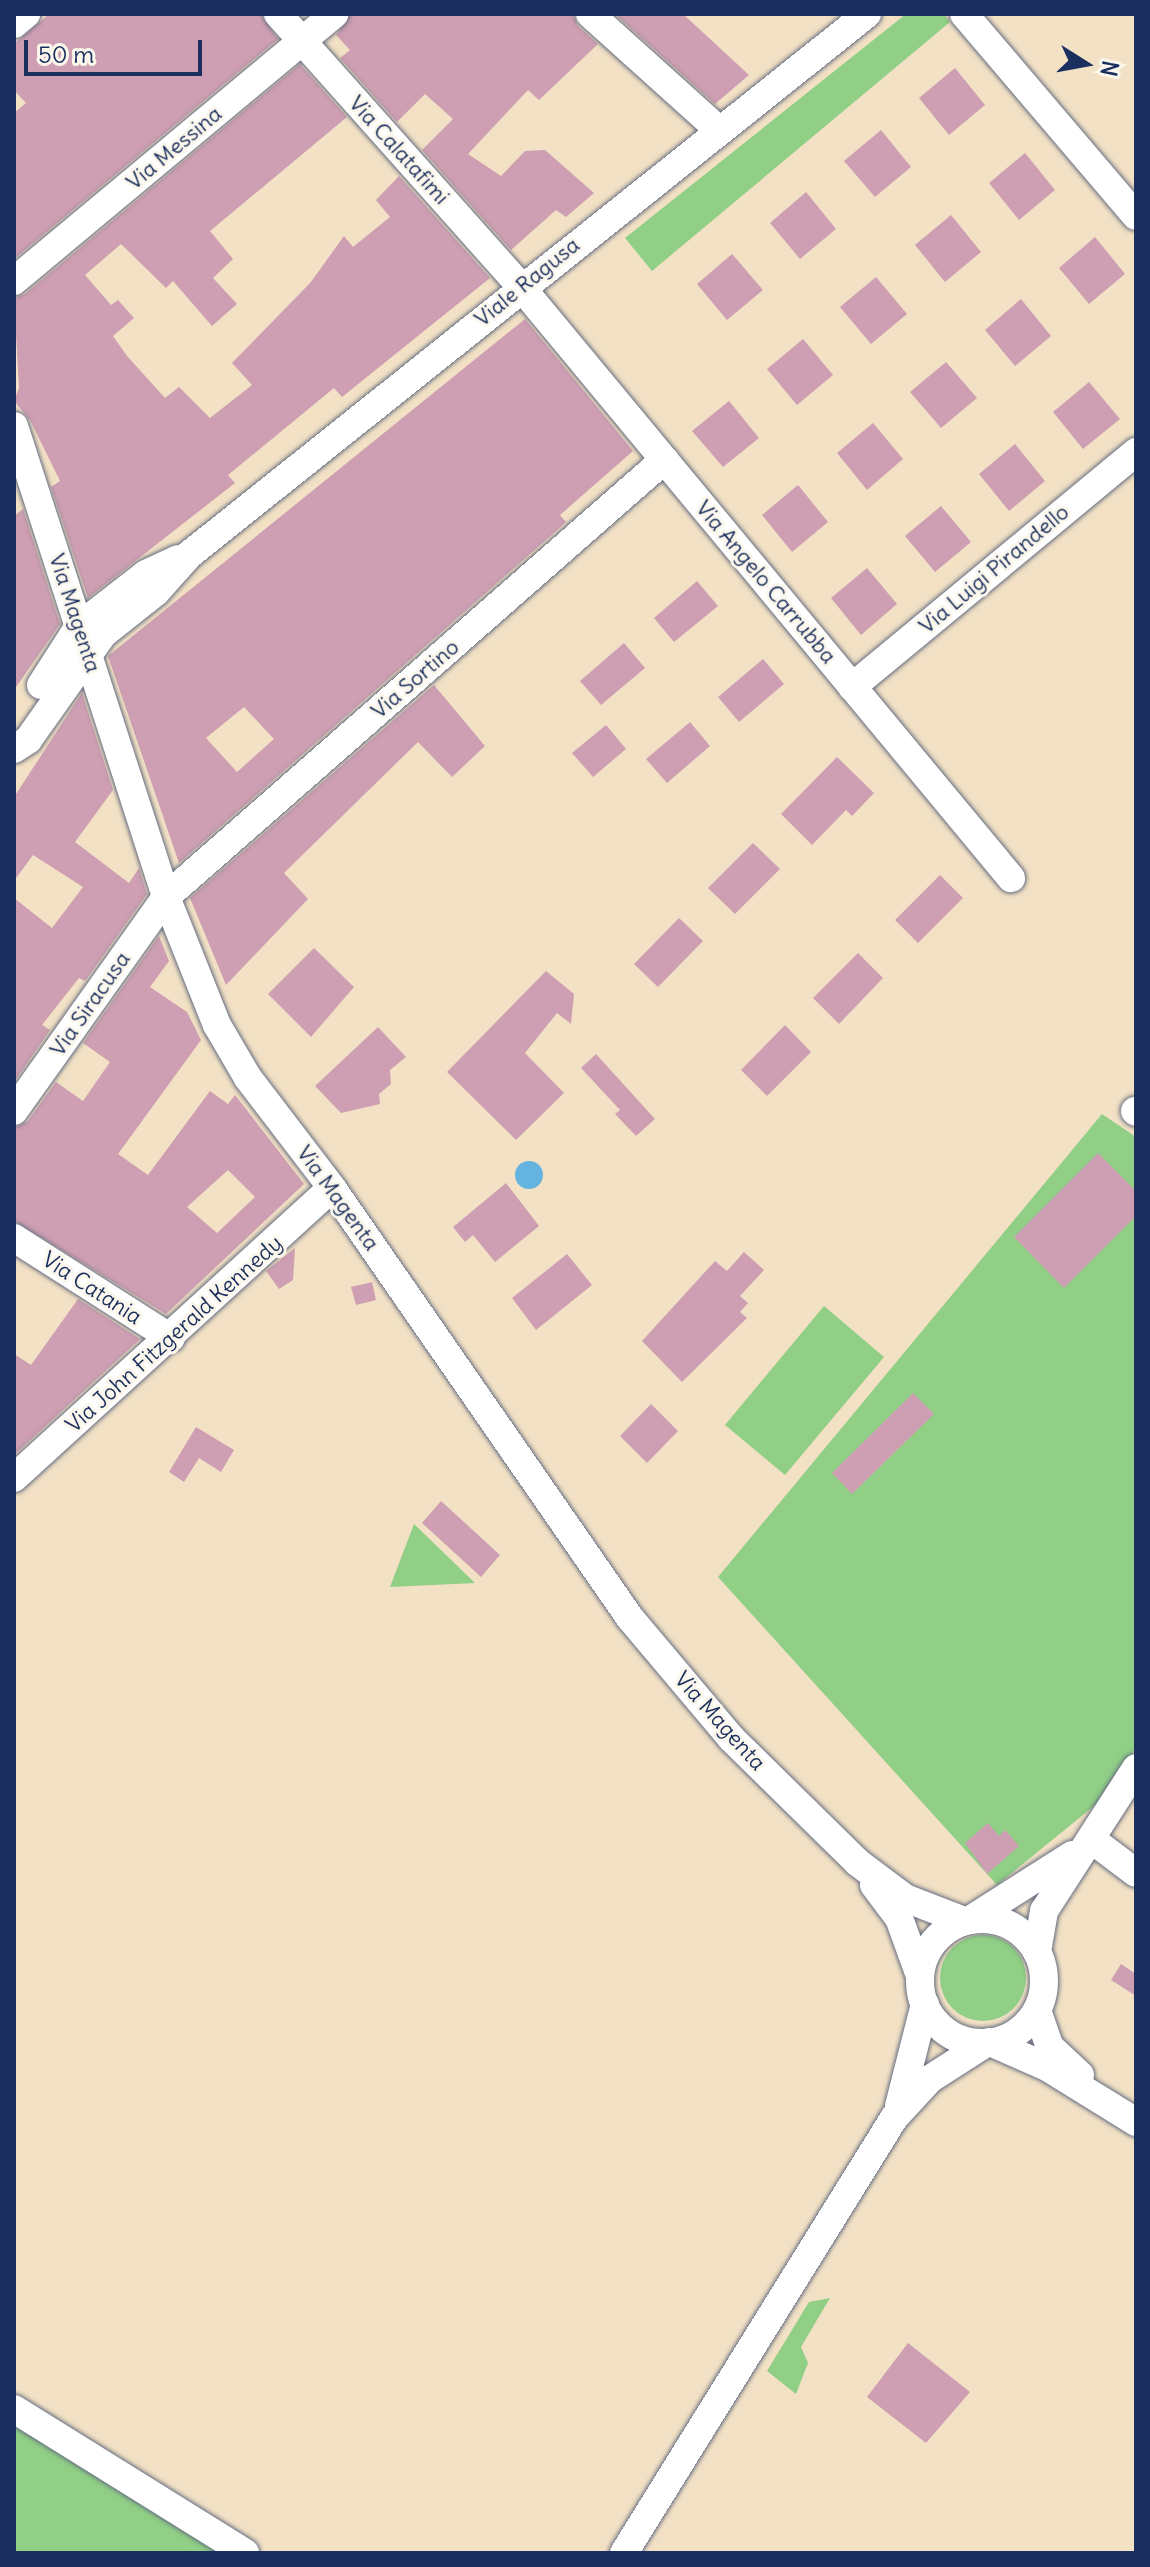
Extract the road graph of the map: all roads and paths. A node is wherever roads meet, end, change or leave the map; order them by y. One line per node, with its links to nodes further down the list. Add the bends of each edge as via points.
1 (26, 14): 7 (street)
2 (278, 14): 8 (street, Via Calatafimi)
3 (334, 14): 8 (street, Via Messina)
4 (590, 14): 9 (street)
5 (867, 14): 9 (street, Viale Ragusa)
6 (964, 14): 10 (street)
7 (14, 24)
8 (302, 41): 11 (street, Via Messina); 12 (street, Via Calatafimi)
9 (719, 130): 12 (street, Viale Ragusa)
10 (1136, 216)
11 (14, 281)
12 (521, 287): 15 (street, Via Angelo Carrubba); 16 (street, Viale Ragusa, via 190,554 156,592)
13 (14, 426): 16 (street, Via Magenta)
14 (1136, 452): 17 (street, Via Luigi Pirandello)
15 (664, 460): 17 (street, Via Angelo Carrubba); 21 (street, Via Sortino)
16 (83, 639): 18 (street); 19 (street, via 28,740); 21 (street, Via Magenta)
17 (852, 687): 20 (street, Via Angelo Carrubba)
18 (14, 731)
19 (14, 749)
20 (1011, 878)
21 (166, 897): 22 (street, Via Siracusa); 23 (street, Via Magenta, via 217,1025 248,1078)
22 (14, 1111)
23 (332, 1188): 25 (street, Via John Fitzgerald Kennedy); 29 (street, Via Magenta, via 630,1618 731,1738)
24 (14, 1238): 25 (street, Via Catania)
25 (171, 1338): 26 (street, Via John Fitzgerald Kennedy)
26 (14, 1478)
27 (1136, 1768): 28 (street)
28 (1091, 1839): 30 (street); 31 (street, via 1059,1866); 32 (street, via 1044,1911)
29 (857, 1862): 31 (street, via 905,1898); 33 (street, via 899,1918)
30 (1136, 1873)
31 (967, 1920): 32 (street, via 1009,1925); 33 (street, via 934,1942)
32 (1037, 1952): 35 (street, via 1044,1981)
33 (920, 1976): 34 (street)
34 (925, 2004): 36 (street, via 943,2029); 38 (street, via 911,2073)
35 (1037, 2010): 36 (street, via 1017,2032); 37 (street, via 1050,2047)
36 (988, 2042): 37 (street); 38 (street, via 930,2079)
37 (1103, 2098): 39 (street)
38 (894, 2118): 42 (street)
39 (1136, 2122)
40 (14, 2409): 41 (street)
41 (245, 2553)
42 (624, 2553)

